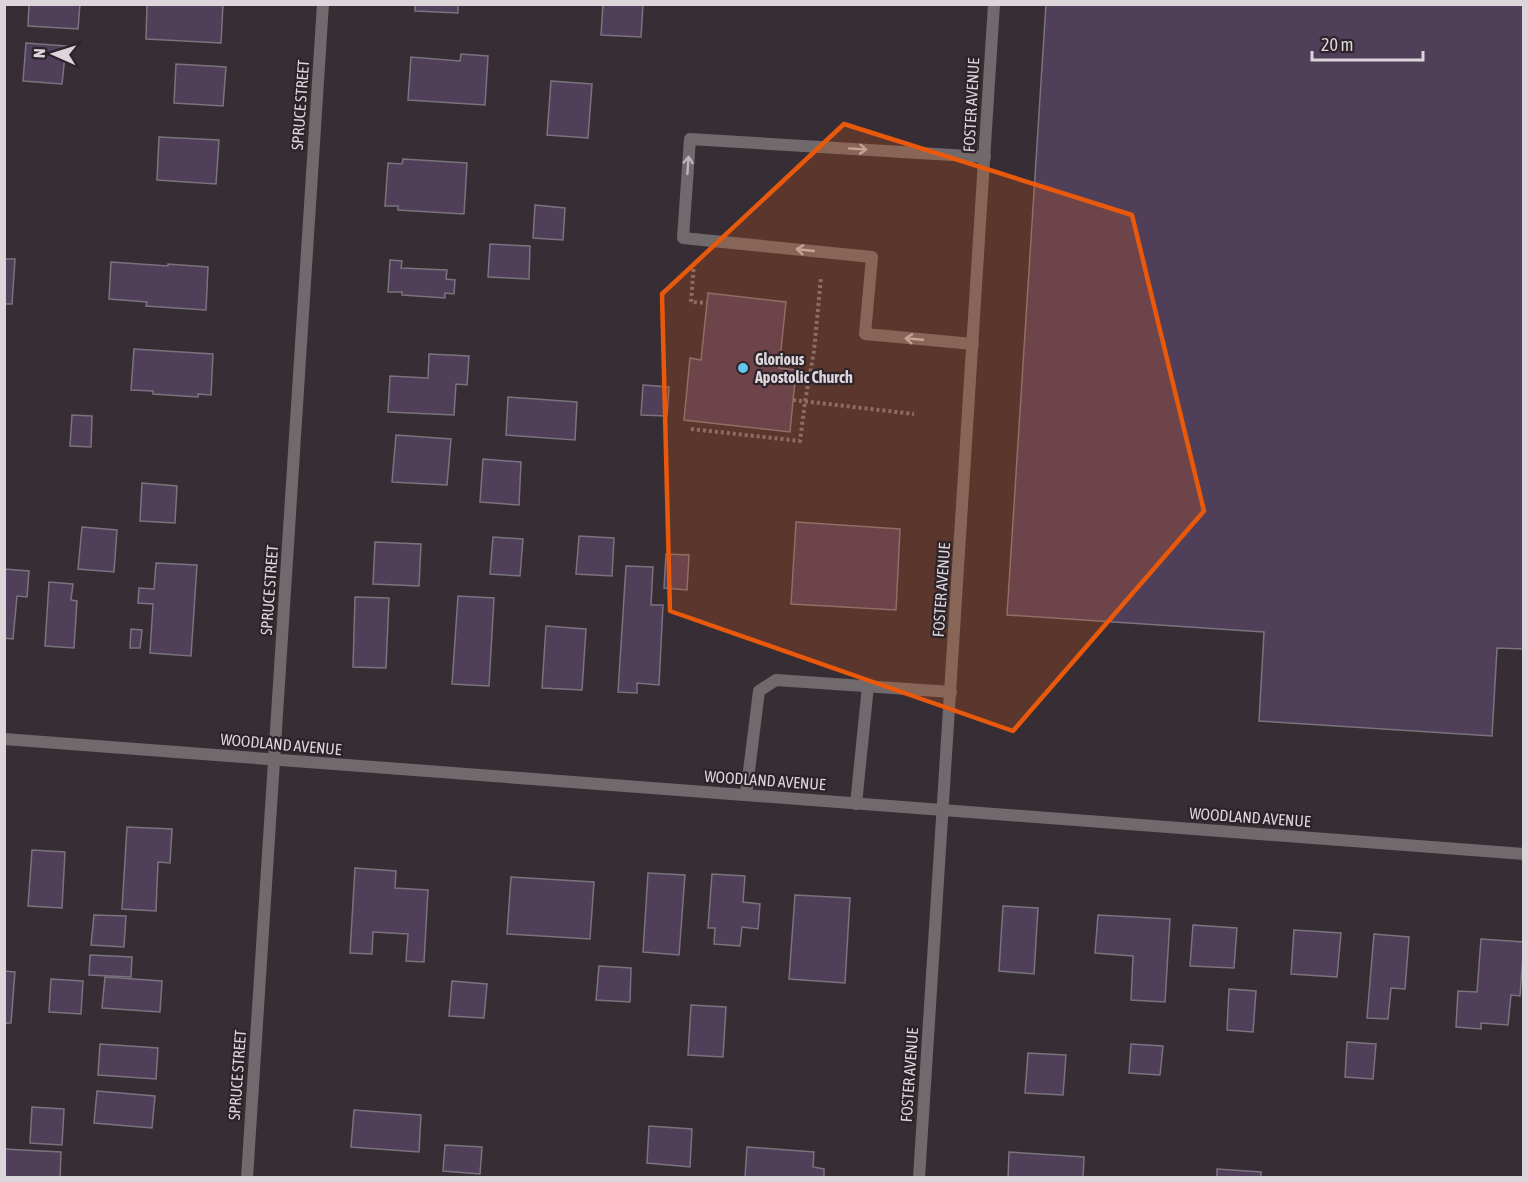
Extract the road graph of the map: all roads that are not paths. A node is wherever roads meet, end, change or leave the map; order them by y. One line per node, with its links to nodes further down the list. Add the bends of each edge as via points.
1 (323, 4): 8 (street, SPRUCE STREET)
2 (994, 4): 3 (street, FOSTER AVENUE)
3 (985, 157): 4 (street, FOSTER AVENUE); 4 (street, one-way to 3, via 865,334 872,257 683,238 690,139)
4 (973, 344): 6 (street, FOSTER AVENUE)
5 (868, 686): 6 (street); 9 (street, via 776,680 759,691); 10 (street)
6 (951, 692): 11 (street, FOSTER AVENUE)
7 (4, 739): 8 (street, WOODLAND AVENUE)
8 (274, 760): 9 (street, WOODLAND AVENUE); 13 (street, SPRUCE STREET)
9 (746, 795): 10 (street, WOODLAND AVENUE)
10 (856, 804): 11 (street, WOODLAND AVENUE)
11 (943, 810): 12 (street, WOODLAND AVENUE); 14 (street, FOSTER AVENUE)
12 (1524, 854)
13 (247, 1178)
14 (919, 1178)

